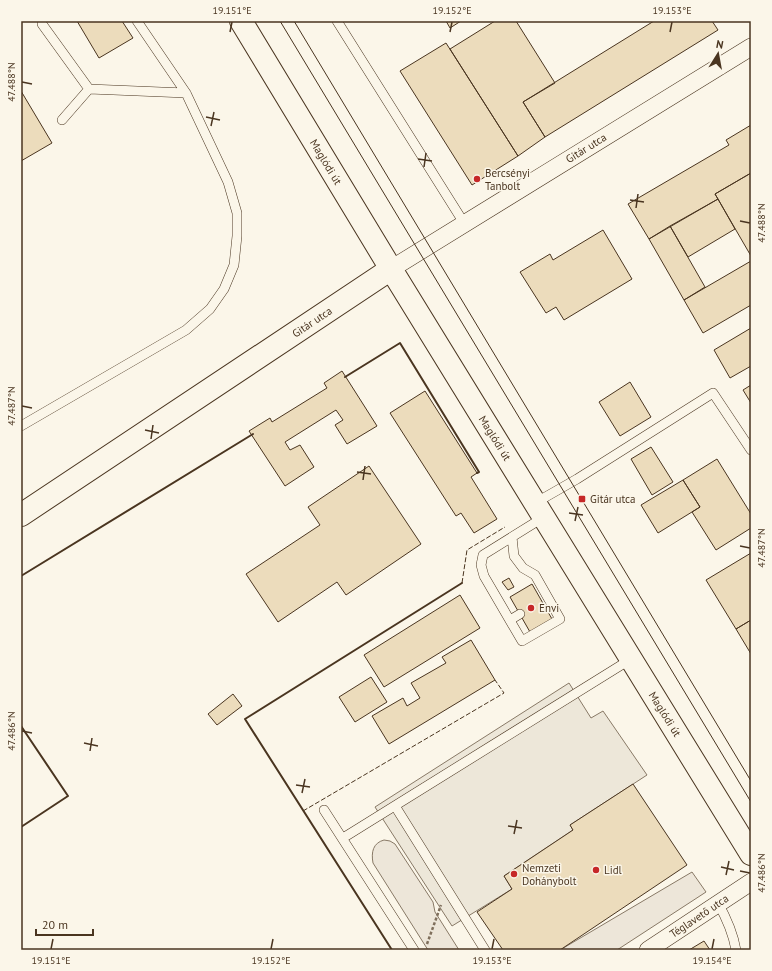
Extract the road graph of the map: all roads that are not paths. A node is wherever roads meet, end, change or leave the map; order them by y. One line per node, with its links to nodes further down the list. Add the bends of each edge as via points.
1 (137, 21): 7 (lane)
2 (241, 21): 10 (street, Maglódi út)
3 (337, 21): 9 (lane)
4 (42, 24): 6 (lane)
5 (751, 47): 9 (street, Gitár utca)
6 (89, 89): 7 (lane); 8 (lane)
7 (186, 93): 11 (lane, via 228,182 237,213 234,265 224,289 210,309 186,330)
8 (62, 120)
9 (464, 223): 10 (street, Gitár utca)
10 (391, 269): 13 (street, Maglódi út); 14 (street, Gitár utca)
11 (21, 426)
12 (751, 450): 13 (lane, via 713,393 577,479)
13 (539, 510): 15 (lane); 18 (street, Maglódi út)
14 (21, 515)
15 (512, 537): 17 (lane, via 483,555 481,565 484,576); 17 (lane, via 514,556 523,568 535,575 545,600 560,619 522,641)
16 (520, 614): 17 (lane)
17 (510, 620)
18 (631, 659): 19 (lane); 22 (street, Maglódi út)
19 (395, 806): 21 (lane); 26 (lane)
20 (324, 810): 21 (lane)
21 (343, 838): 25 (lane)
22 (751, 854)
23 (751, 882): 24 (street, Téglavető utca)
24 (718, 903): 27 (street, Téglavető utca); 28 (lane, via 733,934)
25 (414, 950)
26 (485, 950)
27 (648, 950)
28 (736, 950)

